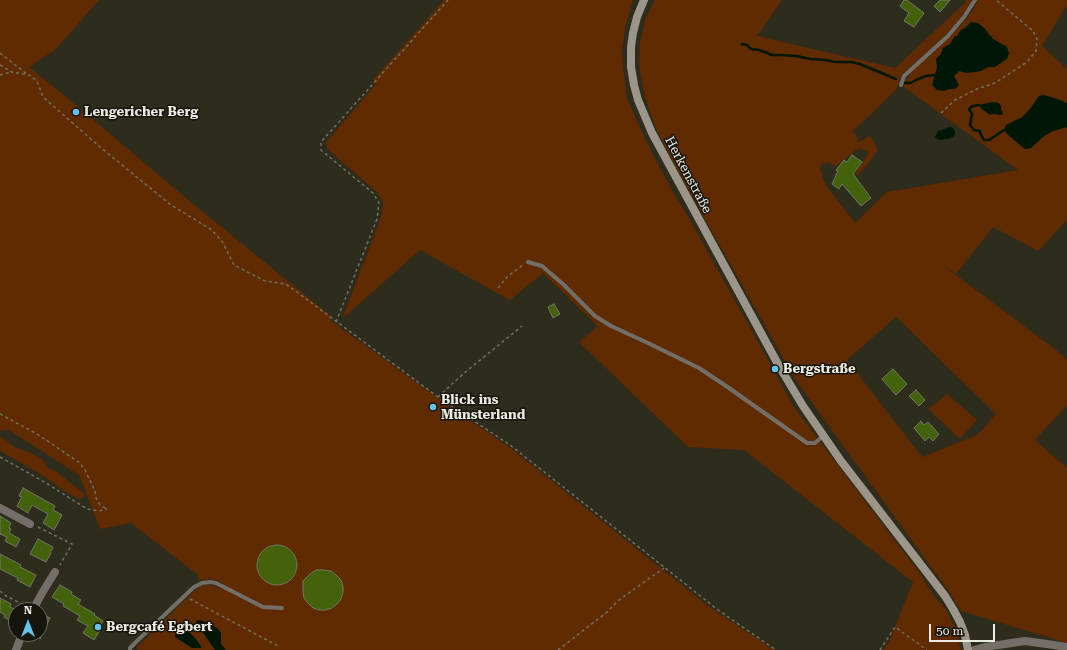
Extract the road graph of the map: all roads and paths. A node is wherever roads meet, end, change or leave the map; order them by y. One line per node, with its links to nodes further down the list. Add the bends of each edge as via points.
1 (448, 0): 14 (path, via 321,142 321,150 373,193 379,203 377,219)
2 (644, 0): 18 (main road, Herkenstraße, via 637,17 631,47 631,67 645,119 803,406)
3 (975, 0): 10 (lane, via 948,36 904,76)
4 (996, 0): 11 (path, via 1033,31 1037,40 1036,51 1027,62 995,83 955,100)
5 (0, 52): 9 (path)
6 (0, 65): 7 (path)
7 (12, 72): 8 (path); 9 (path)
8 (0, 75)
9 (29, 75): 14 (path, via 37,81 43,97 100,147 171,205 212,230 223,243 234,265 265,281 286,284)
10 (901, 85)
11 (941, 113)
12 (528, 262): 13 (path, via 508,276); 18 (lane, via 542,266 595,316 699,368 807,444 815,443)
13 (498, 288)
14 (336, 322): 16 (path)
15 (522, 326): 16 (path)
16 (438, 397): 22 (path, via 510,445)
17 (0, 414): 19 (path, via 37,434 80,463 100,505 107,509 87,509)
18 (824, 436): 36 (main road, via 945,596 960,622)
19 (0, 458)
20 (0, 508): 21 (street)
21 (30, 524): 23 (path, via 72,544)
22 (664, 568): 32 (path, via 619,600 606,614); 33 (path)
23 (55, 572): 27 (street)
24 (0, 591): 26 (path)
25 (185, 596): 28 (lane, via 194,587 210,582 263,608); 29 (path); 31 (lane, via 137,640)
26 (18, 602)
27 (37, 602)
28 (282, 608)
29 (280, 647)
30 (1067, 647): 37 (street, via 1025,641)
31 (130, 650)
32 (558, 650)
33 (776, 650)
34 (880, 650): 35 (path, via 895,627)
35 (927, 650)
36 (968, 650)
37 (974, 650)

